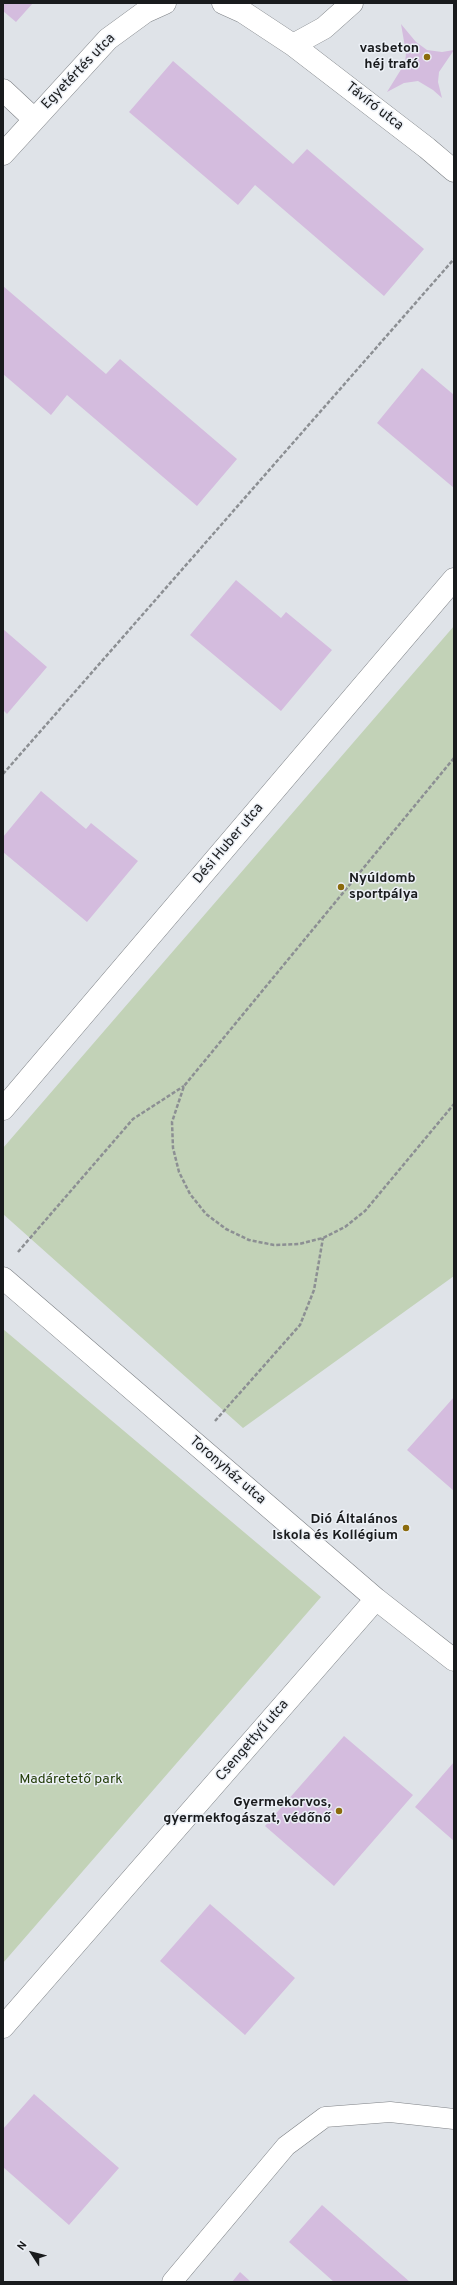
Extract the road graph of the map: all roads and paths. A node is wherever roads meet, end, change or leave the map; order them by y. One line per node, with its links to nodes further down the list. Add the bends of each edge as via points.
1 (165, 3): 6 (street, Egyetértés utca, via 145,12 108,39)
2 (223, 3): 4 (street, via 243,12)
3 (352, 3): 4 (street, via 324,28)
4 (293, 45): 8 (street, Távíró utca)
5 (3, 90): 6 (street)
6 (34, 119): 7 (street, Egyetértés utca)
7 (3, 154)
8 (454, 171)
9 (454, 259): 12 (path)
10 (454, 579): 15 (street, Dési Huber utca)
11 (454, 758): 13 (path)
12 (3, 774)
13 (184, 1086): 16 (path, via 172,1122 173,1148 179,1172 190,1194 206,1214 226,1230 249,1240 274,1245 299,1244); 17 (path, via 133,1119)
14 (454, 1104): 16 (path, via 365,1211 345,1227)
15 (3, 1109)
16 (323, 1238): 19 (path, via 314,1290 300,1325)
17 (13, 1257)
18 (3, 1278): 19 (street, Toronyház utca)
19 (195, 1444): 20 (street, Toronyház utca)
20 (376, 1599): 21 (street, Toronyház utca); 22 (street, Csengettyű utca)
21 (454, 1660)
22 (3, 2027)
23 (454, 2119): 24 (lane, via 390,2112 325,2117 286,2146)
24 (172, 2282)

